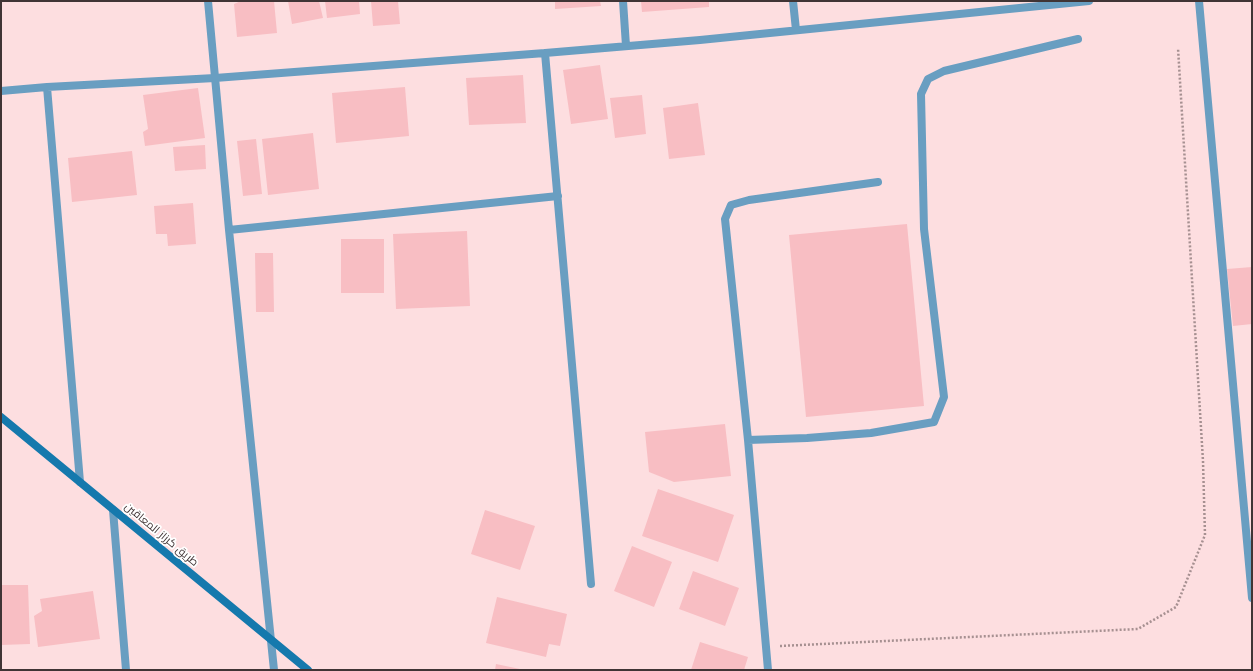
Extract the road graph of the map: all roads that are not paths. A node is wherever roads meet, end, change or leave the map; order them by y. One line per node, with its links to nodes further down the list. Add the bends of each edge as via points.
1 (208, 1): 10 (street)
2 (622, 1): 8 (street)
3 (793, 1): 6 (street)
4 (1090, 1): 6 (street)
5 (1199, 1): 20 (street)
6 (796, 30): 8 (street)
7 (1078, 39): 17 (street, via 944,71 928,79 921,94 924,230 944,397 934,422 870,433)
8 (626, 46): 9 (street)
9 (545, 53): 10 (street); 14 (street)
10 (215, 78): 11 (street); 15 (street)
11 (48, 87): 12 (street); 18 (street)
12 (1, 91)
13 (878, 182): 17 (street, via 750,200 731,205 724,219)
14 (558, 196): 15 (street); 21 (street)
15 (229, 230): 23 (street)
16 (1, 417): 18 (street, طريق كرزاز المعاقين)
17 (748, 440): 27 (street)
18 (80, 482): 19 (street, طريق كرزاز المعاقين)
19 (113, 510): 23 (street, طريق كرزاز المعاقين); 24 (street)
20 (1251, 570): 22 (street)
21 (592, 584)
22 (1252, 598)
23 (271, 640): 25 (street); 26 (street, طريق كرزاز المعاقين)
24 (126, 670)
25 (274, 670)
26 (308, 670)
27 (768, 670)

